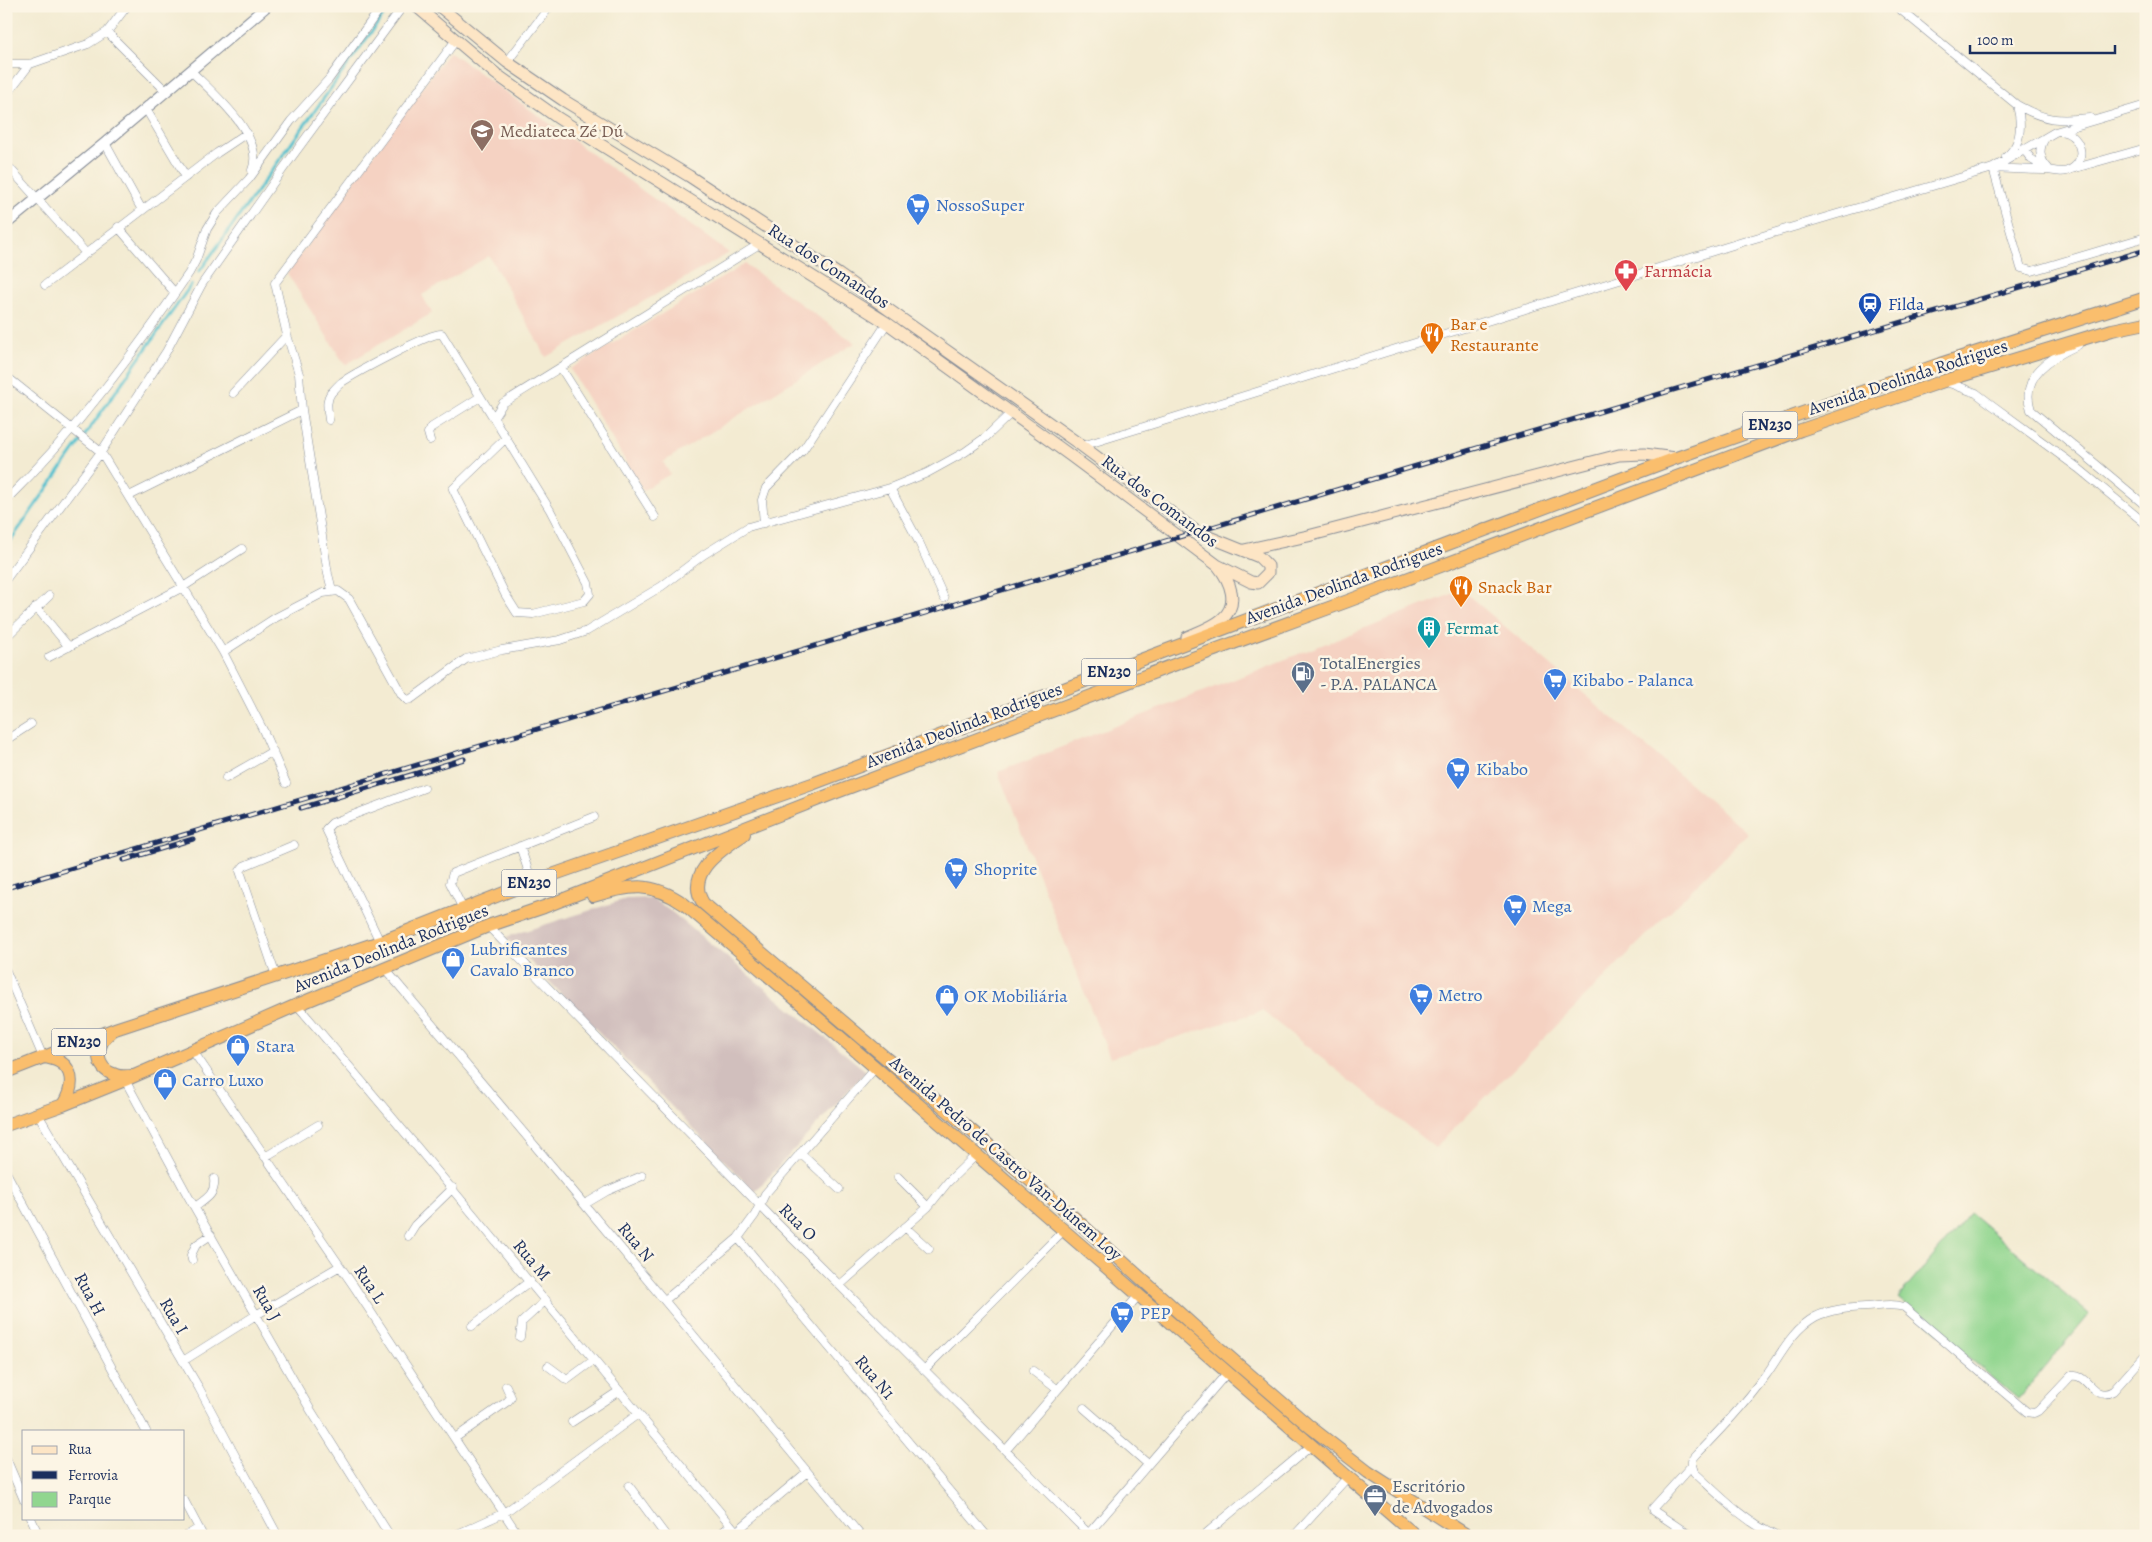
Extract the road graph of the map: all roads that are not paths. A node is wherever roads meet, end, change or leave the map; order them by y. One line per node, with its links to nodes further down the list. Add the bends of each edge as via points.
1 (127, 6): 9 (street)
2 (267, 6): 14 (street)
3 (382, 6): 32 (street, via 329,80 291,121)
4 (403, 6): 41 (street)
5 (416, 6): 10 (main road, Rua dos Comandos)
6 (439, 6): 11 (main road, Rua dos Comandos)
7 (550, 6): 11 (street)
8 (1896, 6): 17 (street)
9 (107, 32): 13 (street, via 77,49); 15 (street)
10 (456, 40): 38 (main road, Rua dos Comandos, via 496,74 558,118); 48 (street, via 278,278 275,288)
11 (507, 62): 63 (main road, Rua dos Comandos, via 838,274)
12 (6, 64): 13 (street)
13 (30, 64): 16 (street)
14 (191, 71): 15 (street); 21 (street)
15 (166, 91): 19 (street)
16 (6, 95)
17 (2017, 105): 20 (street, via 2036,116 2058,120); 23 (street, via 2021,120)
18 (2146, 105): 20 (street)
19 (146, 109): 24 (street); 31 (street)
20 (2106, 116): 22 (street)
21 (247, 133): 31 (street); 32 (street, via 255,154)
22 (2051, 133): 26 (street); 29 (street, via 2043,140 2040,154 2042,161); 30 (street, via 2061,131 2073,135 2080,146 2076,164)
23 (2019, 137): 26 (street); 28 (street, via 2012,152)
24 (106, 144): 33 (street); 34 (street)
25 (2146, 148): 30 (street)
26 (2024, 151): 28 (street); 29 (street, via 2030,159)
27 (6, 164): 33 (street)
28 (1993, 168): 29 (street); 37 (street, via 2021,268 2032,271); 63 (street)
29 (2052, 170): 30 (street)
30 (2066, 171)
31 (186, 177): 34 (street)
32 (248, 179): 40 (street, via 207,229)
33 (36, 199): 35 (street); 39 (street)
34 (142, 210): 36 (street)
35 (6, 224)
36 (118, 227): 39 (street); 43 (street)
37 (2146, 237)
38 (761, 244): 46 (main road, Rua dos Comandos); 49 (street)
39 (86, 252): 42 (street)
40 (190, 274): 41 (street); 43 (street)
41 (200, 283): 64 (street, via 166,352)
42 (45, 285)
43 (175, 293): 60 (street, via 125,363)
44 (2146, 298): 65 (highway, Avenida Deolinda Rodrigues / EN230, via 1940,364)
45 (2146, 323): 47 (highway, Avenida Deolinda Rodrigues / EN230)
46 (887, 324): 57 (main road, Rua dos Comandos); 71 (street, via 802,450 766,488 762,500)
47 (2112, 330): 51 (highway, Avenida Deolinda Rodrigues / EN230); 69 (street, via 2047,362 2030,385 2028,403 2031,410)
48 (287, 335): 52 (street); 56 (street, via 299,374)
49 (561, 368): 54 (street); 70 (street)
50 (6, 376): 60 (street)
51 (1944, 381): 72 (street, via 1976,393 2078,468); 94 (highway, Avenida Deolinda Rodrigues / EN230, via 1801,430)
52 (233, 393)
53 (480, 397): 55 (street); 59 (street, via 447,340 438,333 341,383 327,404); 62 (street, via 432,427 428,433)
54 (503, 403): 55 (street); 58 (street)
55 (486, 404): 58 (street)
56 (302, 410): 67 (street); 78 (street)
57 (1011, 413): 66 (street, via 986,437 948,462); 75 (main road, Rua dos Comandos)
58 (494, 417): 61 (street)
59 (329, 420)
60 (71, 429): 64 (street); 68 (street)
61 (506, 438): 61 (street, via 453,489 517,613 533,614 584,601 590,594 588,583 550,510)
62 (430, 440)
63 (1082, 446): 74 (main road, Rua dos Comandos, via 1203,535)
64 (101, 452): 67 (street); 76 (street)
65 (1676, 458): 74 (main road, via 1619,455); 85 (highway, Avenida Deolinda Rodrigues / EN230)
66 (890, 488): 71 (street); 80 (street)
67 (129, 496): 77 (street)
68 (6, 500)
69 (2146, 506)
70 (655, 517)
71 (764, 523): 78 (street, via 735,534 662,586 588,631 560,640 466,659 407,700 349,599 345,594)
72 (2146, 524)
73 (242, 549): 77 (street)
74 (1244, 550): 75 (main road, Rua dos Comandos, via 1268,566 1268,573 1258,583)
75 (1216, 565): 85 (main road, via 1231,591 1232,602 1228,612 1221,620)
76 (6, 579)
77 (184, 587): 83 (street); 84 (street)
78 (332, 590): 84 (street, via 276,618)
79 (49, 596): 81 (street)
80 (944, 598)
81 (36, 607): 82 (street); 83 (street)
82 (6, 637)
83 (69, 647): 86 (street)
84 (224, 652): 89 (street)
85 (1154, 654): 97 (highway, Avenida Deolinda Rodrigues / EN230, via 812,784)
86 (50, 657)
87 (31, 724): 88 (street)
88 (6, 740)
89 (273, 751): 90 (street); 91 (street)
90 (226, 778)
91 (286, 783)
92 (424, 788): 101 (street, via 332,823 326,829)
93 (594, 817): 96 (street)
94 (762, 822): 98 (highway, Avenida Deolinda Rodrigues / EN230); 189 (highway, Avenida Pedro de Castro Van-Dúnem Loy, via 716,853 707,863 698,881 703,903 1065,1210 1309,1426 1368,1472)
95 (294, 845): 104 (street, via 240,870)
96 (520, 846): 97 (street); 99 (street, via 453,873 450,884)
97 (532, 882): 99 (highway, Avenida Deolinda Rodrigues / EN230)
98 (544, 907): 100 (highway, Avenida Deolinda Rodrigues / EN230); 109 (highway, Avenida Pedro de Castro Van-Dúnem Loy, via 624,887 646,886 672,896)
99 (463, 909): 101 (highway, Avenida Deolinda Rodrigues / EN230)
100 (488, 926): 102 (highway, Avenida Deolinda Rodrigues / EN230); 126 (street, Rua O)
101 (380, 942): 104 (highway, Avenida Deolinda Rodrigues / EN230)
102 (386, 970): 105 (highway, Avenida Deolinda Rodrigues / EN230); 125 (street, Rua N)
103 (6, 971): 108 (street)
104 (276, 976): 106 (highway, Avenida Deolinda Rodrigues / EN230)
105 (296, 1005): 107 (highway, Avenida Deolinda Rodrigues / EN230); 123 (street, Rua M)
106 (115, 1029): 108 (highway, Avenida Deolinda Rodrigues / EN230); 111 (highway, via 99,1045 100,1061 115,1075)
107 (193, 1051): 111 (highway, Avenida Deolinda Rodrigues / EN230); 118 (street, Rua L)
108 (42, 1057): 110 (highway, Avenida Deolinda Rodrigues / EN230); 112 (highway, via 55,1058 68,1070 71,1089)
109 (876, 1067): 116 (street); 117 (highway, Avenida Pedro de Castro Van-Dúnem Loy)
110 (6, 1072)
111 (129, 1078): 112 (highway, Avenida Deolinda Rodrigues / EN230); 128 (street, Rua J)
112 (63, 1105): 113 (highway, Avenida Deolinda Rodrigues / EN230)
113 (38, 1114): 114 (highway, Avenida Deolinda Rodrigues / EN230); 147 (street, Rua I)
114 (6, 1125)
115 (318, 1125): 118 (street)
116 (800, 1153): 124 (street); 126 (street)
117 (976, 1155): 127 (street); 130 (highway, Avenida Pedro de Castro Van-Dúnem Loy)
118 (266, 1157): 136 (street, Rua L)
119 (6, 1172): 158 (street, Rua H)
120 (642, 1176): 125 (street)
121 (898, 1176): 127 (street)
122 (214, 1179): 128 (street, via 211,1195)
123 (453, 1188): 132 (street, via 415,1224); 137 (street, Rua M)
124 (839, 1188)
125 (584, 1204): 141 (street, Rua N)
126 (760, 1204): 133 (street); 138 (street, Rua O)
127 (928, 1206): 129 (street)
128 (195, 1207): 131 (street, Rua J)
129 (905, 1227): 134 (street); 138 (street)
130 (1063, 1231): 139 (highway, Avenida Pedro de Castro Van-Dúnem Loy); 149 (street)
131 (210, 1235): 135 (street, via 196,1245 191,1254); 142 (street, Rua J)
132 (408, 1236)
133 (738, 1238): 141 (street); 186 (street, Rua N1)
134 (929, 1249)
135 (192, 1260)
136 (340, 1266): 142 (street); 159 (street, Rua L)
137 (530, 1281): 140 (street, Rua M); 143 (street)
138 (840, 1284): 149 (street, Rua O)
139 (1138, 1296): 151 (highway, Avenida Pedro de Castro Van-Dúnem Loy); 153 (street)
140 (546, 1300): 144 (street, via 522,1322); 146 (street, Rua M)
141 (665, 1300): 165 (street, Rua N)
142 (256, 1315): 147 (street); 181 (street, Rua J, via 310,1409)
143 (472, 1326)
144 (520, 1337)
145 (2146, 1354): 164 (street, via 2108,1394 2099,1393 2079,1376 2071,1376 2034,1413 2027,1412 1904,1307 1847,1308 1824,1313 1810,1320 1792,1337 1733,1416 1692,1460)
146 (594, 1360): 148 (street, via 566,1380); 154 (street, Rua M)
147 (183, 1362): 180 (street, Rua I)
148 (548, 1366)
149 (924, 1370): 161 (street, Rua O)
150 (1033, 1371): 153 (street)
151 (1227, 1373): 160 (highway, Avenida Pedro de Castro Van-Dúnem Loy); 163 (street)
152 (506, 1386): 159 (street, via 511,1397 508,1401)
153 (1057, 1389): 161 (street)
154 (619, 1391): 156 (street, Rua M); 157 (street)
155 (1084, 1408): 163 (street)
156 (638, 1414): 170 (street); 173 (street, Rua M)
157 (572, 1422)
158 (145, 1430)
159 (455, 1438): 170 (street, Rua L)
160 (1311, 1446): 166 (highway, Avenida Pedro de Castro Van-Dúnem Loy); 187 (street)
161 (1006, 1450): 174 (street, Rua O)
162 (6, 1458): 168 (street)
163 (1148, 1464): 174 (street)
164 (1692, 1465): 190 (street, via 1653,1508); 191 (street, via 1694,1472 1736,1510)
165 (807, 1472): 173 (street); 185 (street, Rua N)
166 (1347, 1478): 175 (highway, Avenida Pedro de Castro Van-Dúnem Loy); 188 (street)
167 (629, 1486): 183 (street)
168 (22, 1495)
169 (185, 1502): 172 (street)
170 (504, 1512): 176 (street); 182 (street, Rua L)
171 (32, 1520): 177 (street)
172 (199, 1528): 178 (street); 179 (street)
173 (736, 1531): 184 (street)
174 (1090, 1534)
175 (1409, 1534)
176 (456, 1535)
177 (39, 1536)
178 (186, 1536)
179 (203, 1536)
180 (278, 1536)
181 (390, 1536)
182 (520, 1536)
183 (666, 1536)
184 (718, 1536)
185 (860, 1536)
186 (988, 1536)
187 (1203, 1536)
188 (1294, 1536)
189 (1468, 1536)
190 (1691, 1536)
191 (1776, 1536)

